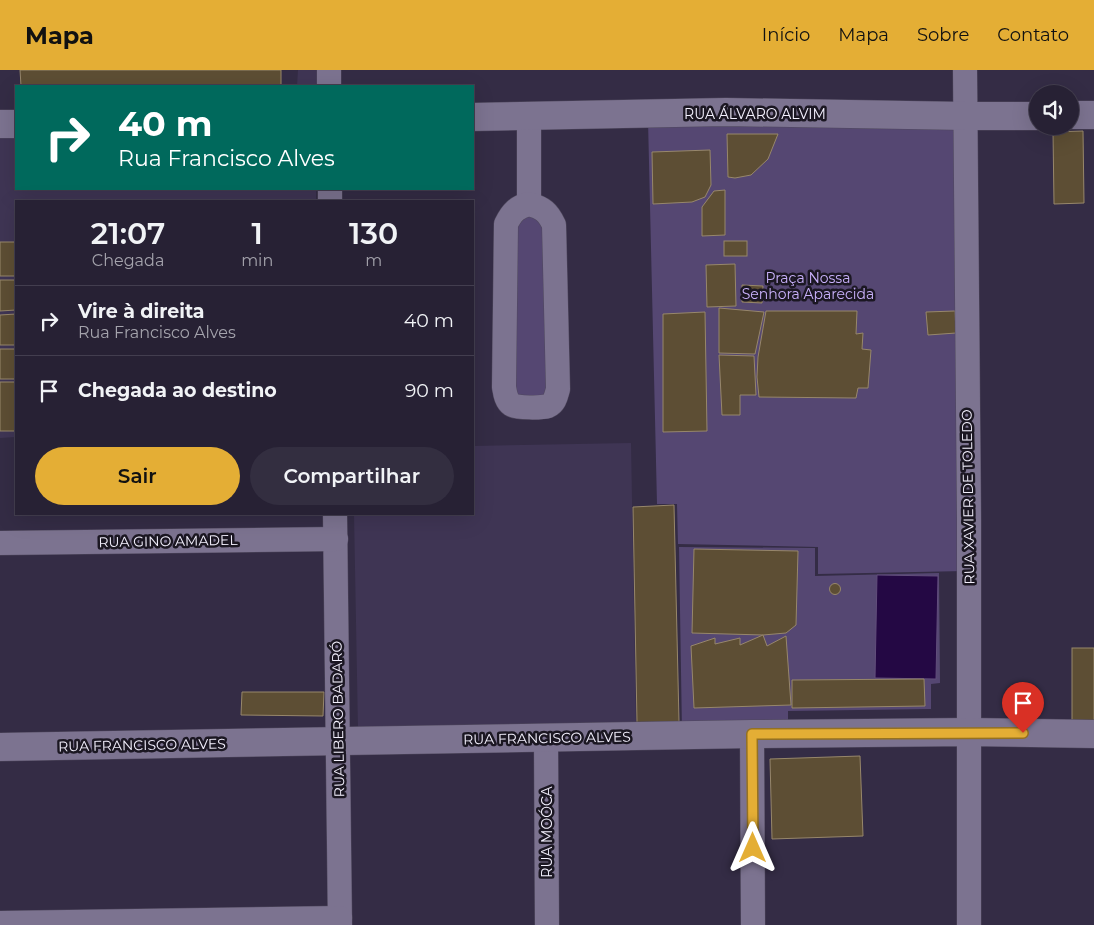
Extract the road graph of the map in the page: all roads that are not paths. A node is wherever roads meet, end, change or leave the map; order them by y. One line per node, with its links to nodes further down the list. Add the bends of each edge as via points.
1 (329, 70): 3 (street)
2 (965, 70): 7 (street, RUA XAVIER DE TOLEDO)
3 (329, 85)
4 (1079, 115): 5 (street)
5 (1094, 115)
6 (529, 116): 7 (street, RUA ÁLVARO ALVIM, via 726,112); 9 (street, RUA ÁLVARO ALVIM); 12 (street)
7 (965, 116): 8 (street, RUA ÁLVARO ALVIM); 16 (street, RUA XAVIER DE TOLEDO)
8 (1029, 116)
9 (474, 117)
10 (0, 124): 11 (street)
11 (15, 124)
12 (529, 204): 12 (street, via 519,207 506,224 504,387 510,404 518,408 547,406 556,399 558,389 554,225 542,208)
13 (335, 515): 14 (street, RUA LIBERO BADARÓ)
14 (336, 538): 15 (street, RUA GINO AMADEL); 20 (street, RUA LIBERO BADARÓ)
15 (0, 543)
16 (970, 732): 17 (street, RUA FRANCISCO ALVES); 18 (street, RUA FRANCISCO ALVES); 26 (street, RUA XAVIER DE TOLEDO)
17 (752, 734): 19 (street, RUA FRANCISCO ALVES); 25 (street)
18 (1094, 734)
19 (546, 738): 20 (street, RUA FRANCISCO ALVES); 24 (street, RUA MOÓCA)
20 (338, 742): 21 (street, RUA FRANCISCO ALVES); 22 (street, RUA LIBERO BADARÓ)
21 (0, 747)
22 (340, 921): 23 (street)
23 (0, 923)
24 (547, 925)
25 (754, 925)
26 (969, 925)

